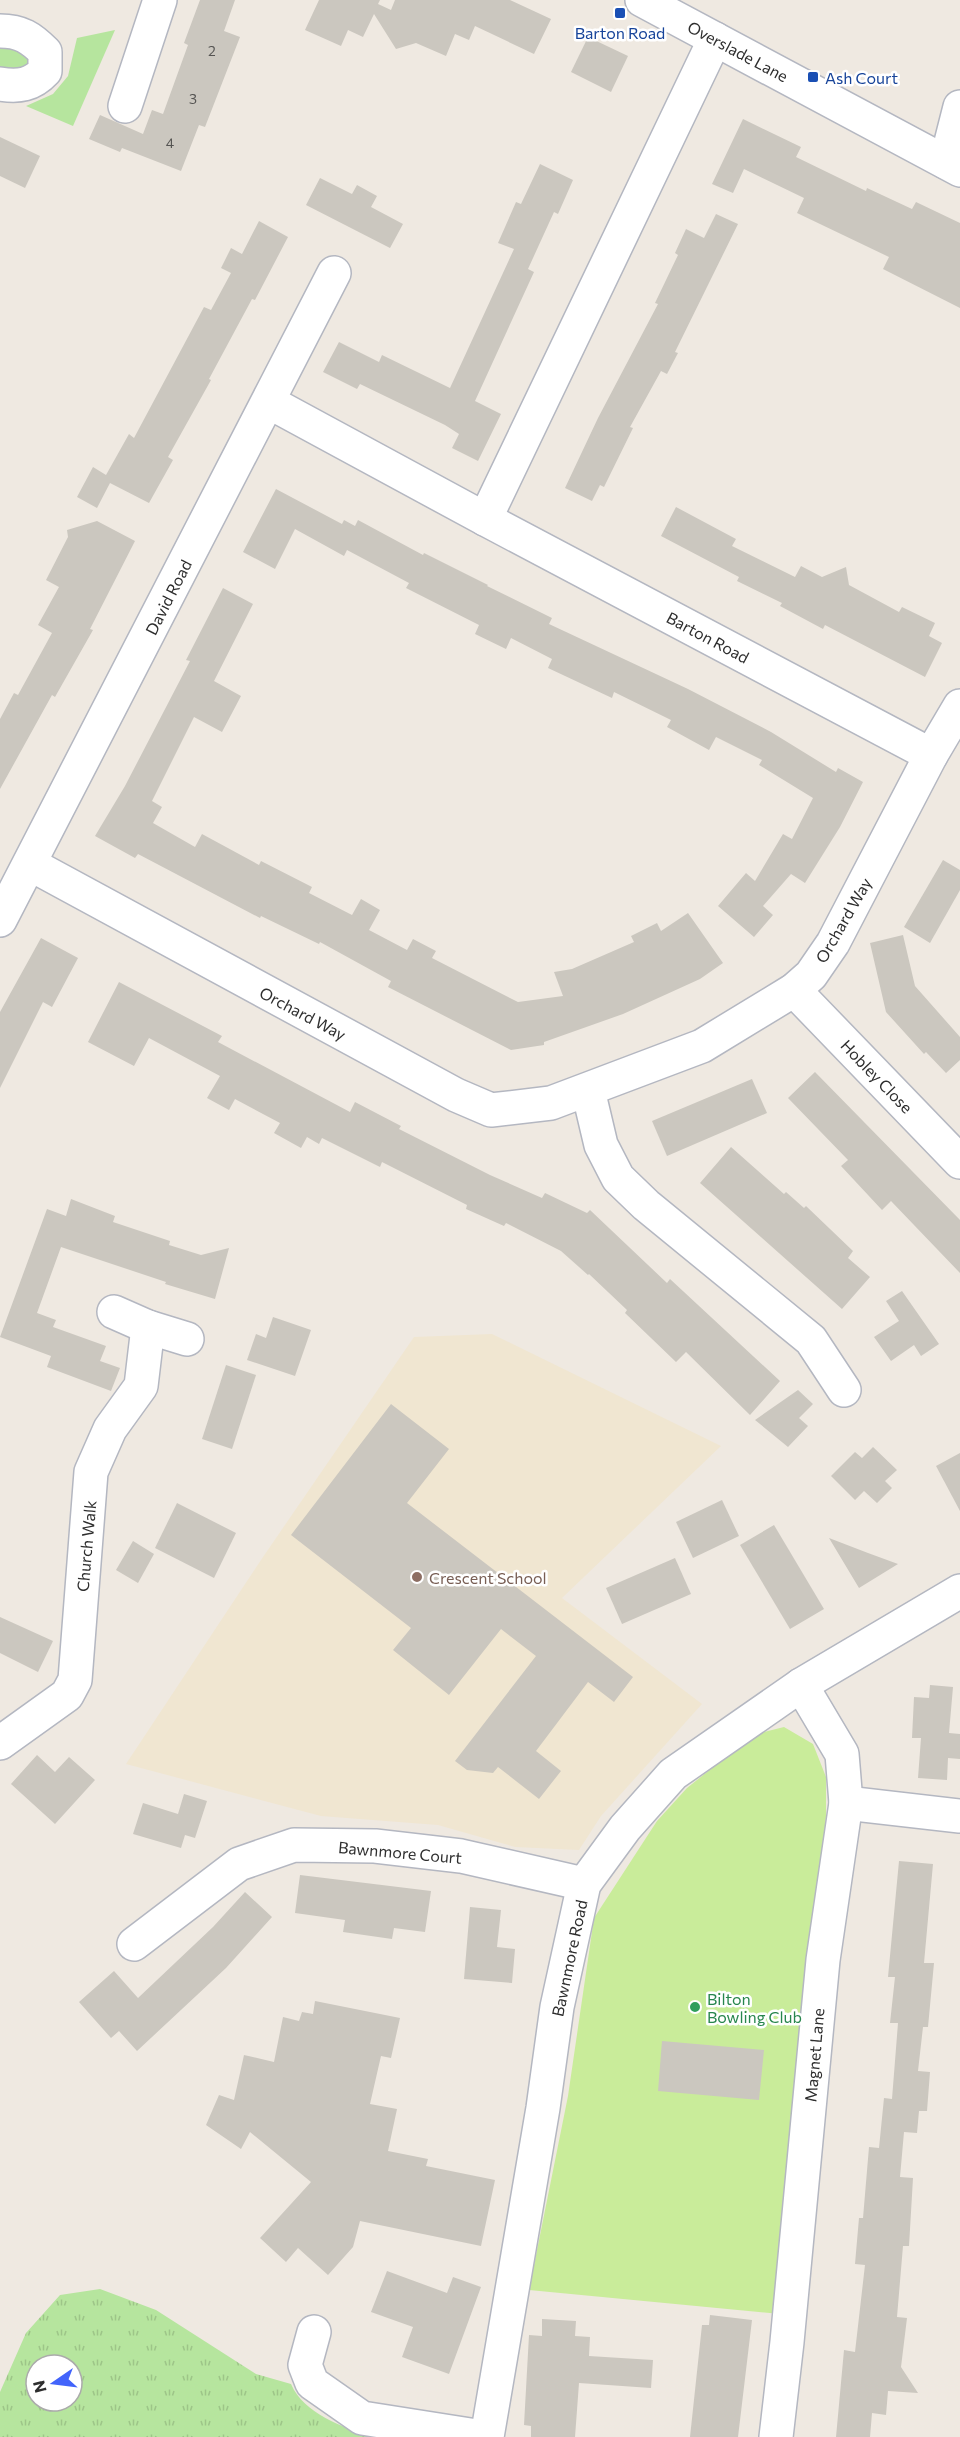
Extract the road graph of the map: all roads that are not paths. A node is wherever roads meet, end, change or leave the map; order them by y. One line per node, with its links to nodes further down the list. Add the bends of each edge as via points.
1 (160, 0): 6 (street)
2 (642, 0): 4 (street, Overslade Lane)
3 (0, 31): 5 (street, via 31,38 45,52 45,70 36,81 15,86)
4 (715, 39): 8 (street, Overslade Lane); 11 (street)
5 (0, 84)
6 (125, 106)
7 (960, 107): 8 (street)
8 (953, 166)
9 (334, 273): 10 (street, David Road)
10 (269, 402): 11 (street, Barton Road); 14 (street, David Road)
11 (485, 519): 13 (street, Barton Road)
12 (960, 706): 13 (street, Orchard Way)
13 (931, 755): 16 (street, Orchard Way, via 833,943 811,975)
14 (30, 864): 15 (street, David Road); 17 (street, Orchard Way, via 456,1095 491,1110 551,1103)
15 (0, 920)
16 (794, 990): 17 (street, Orchard Way, via 702,1047); 18 (street, Hobley Close)
17 (588, 1090): 22 (street, via 601,1145 618,1178 811,1340)
18 (960, 1162)
19 (114, 1312): 20 (street)
20 (148, 1327): 21 (street); 25 (street, Church Walk, via 141,1386 111,1429 92,1472 75,1680 67,1695)
21 (188, 1339)
22 (843, 1390)
23 (960, 1591): 24 (street, Bawnmore Road)
24 (801, 1684): 26 (street, Magnet Lane, via 842,1754); 28 (street, Bawnmore Road, via 674,1774)
25 (0, 1743)
26 (846, 1803): 27 (street); 32 (street, Magnet Lane, via 823,1960)
27 (960, 1816)
28 (584, 1884): 29 (street, Bawnmore Court, via 461,1856 375,1846 294,1845 239,1864); 31 (street, Bawnmore Road, via 558,2007)
29 (134, 1944)
30 (314, 2331): 31 (street, via 305,2365 312,2383 362,2418)
31 (485, 2437)
32 (776, 2437)

